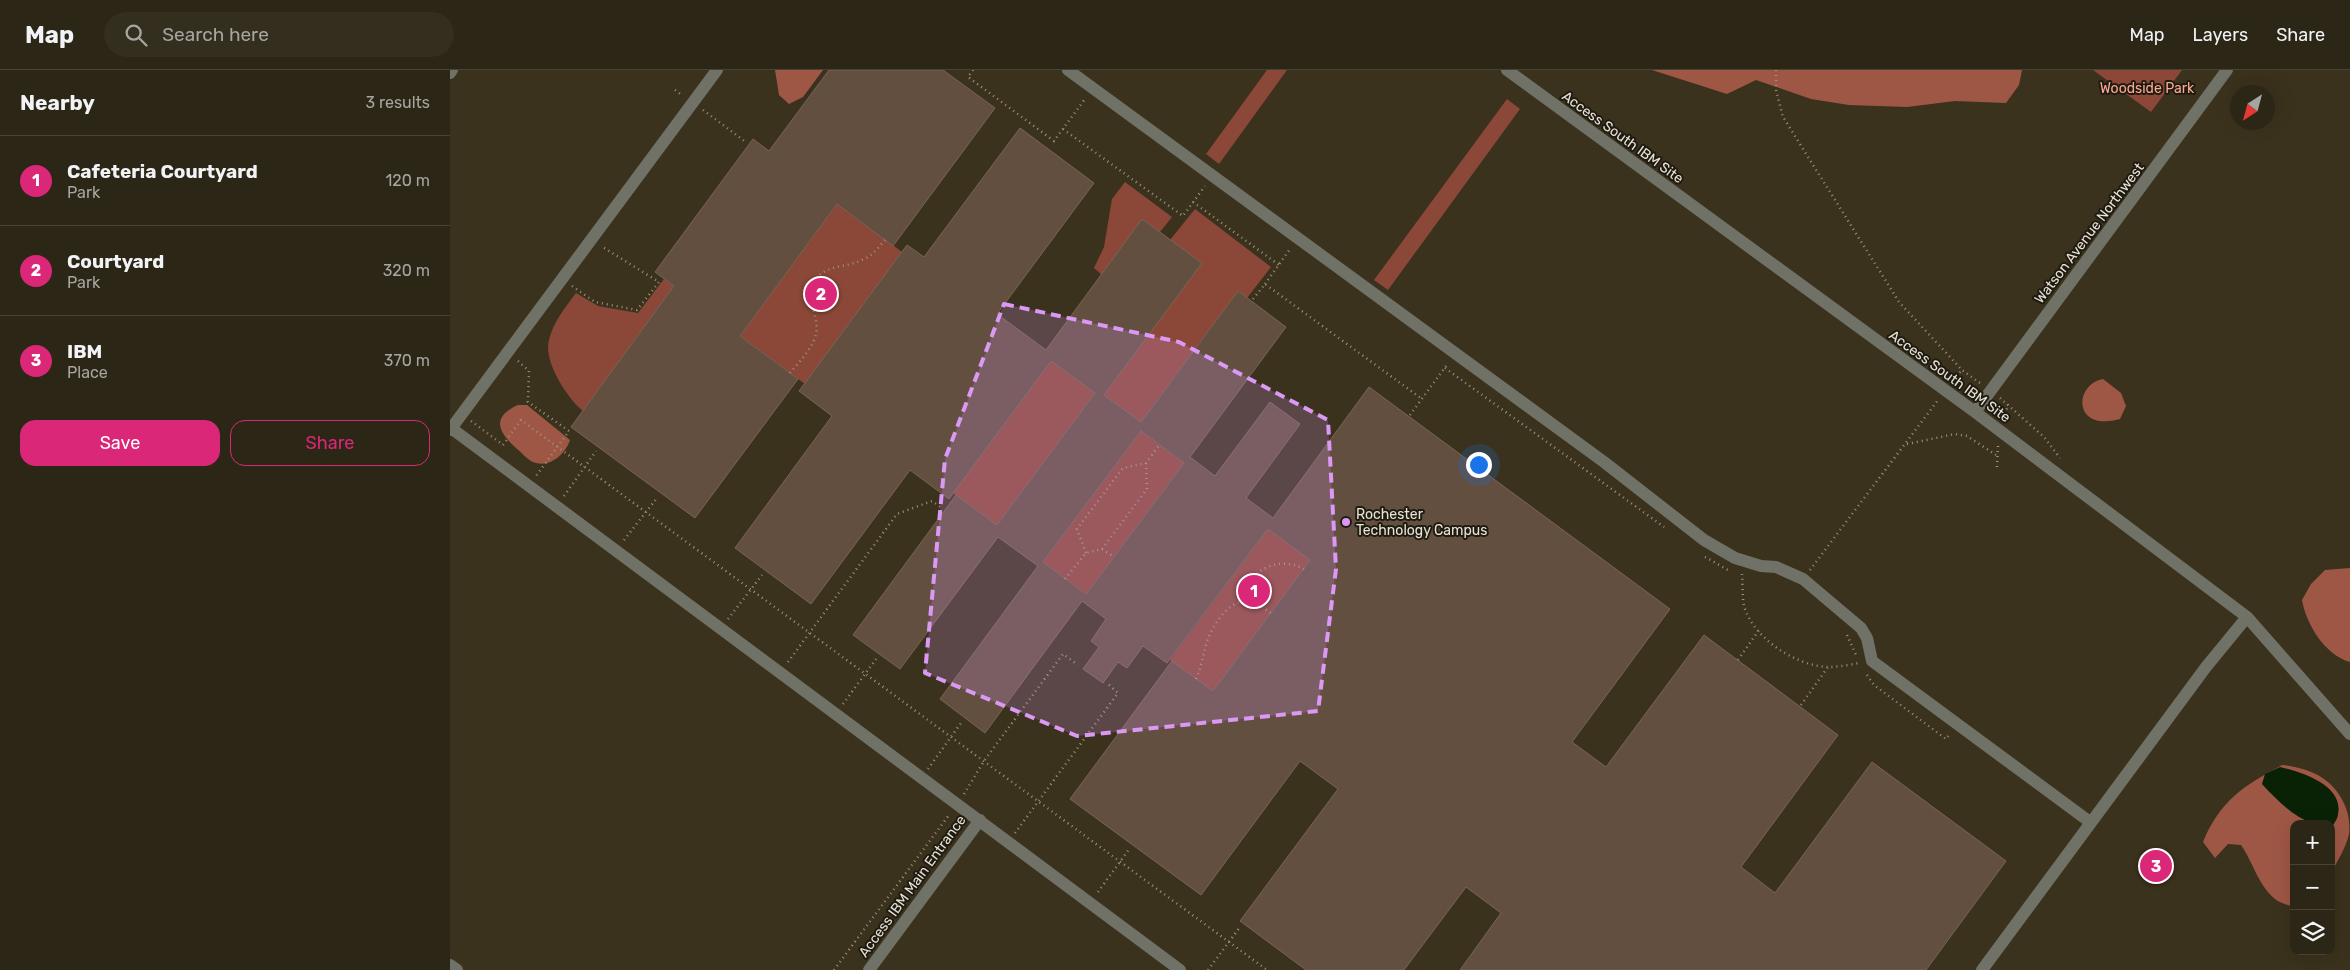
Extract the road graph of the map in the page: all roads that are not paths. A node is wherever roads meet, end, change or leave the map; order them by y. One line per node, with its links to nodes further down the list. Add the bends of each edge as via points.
1 (452, 70): 6 (street)
2 (717, 70): 8 (street)
3 (1068, 70): 12 (street, via 1599,459 1704,540 1731,556 1761,566 1776,567 1803,579 1861,628 1867,638 1872,661)
4 (1507, 70): 7 (street, Access South IBM Site)
5 (2227, 70): 7 (street, Watson Avenue Northwest)
6 (450, 73)
7 (1975, 412): 9 (street, Access South IBM Site)
8 (451, 429): 11 (street)
9 (2247, 617): 10 (street, Access South IBM Site); 12 (street)
10 (2350, 734)
11 (980, 820): 15 (street, Access IBM Main Entrance); 16 (street)
12 (2090, 822): 17 (street)
13 (450, 965): 14 (street)
14 (457, 970)
15 (869, 970)
16 (1180, 970)
17 (1982, 970)

